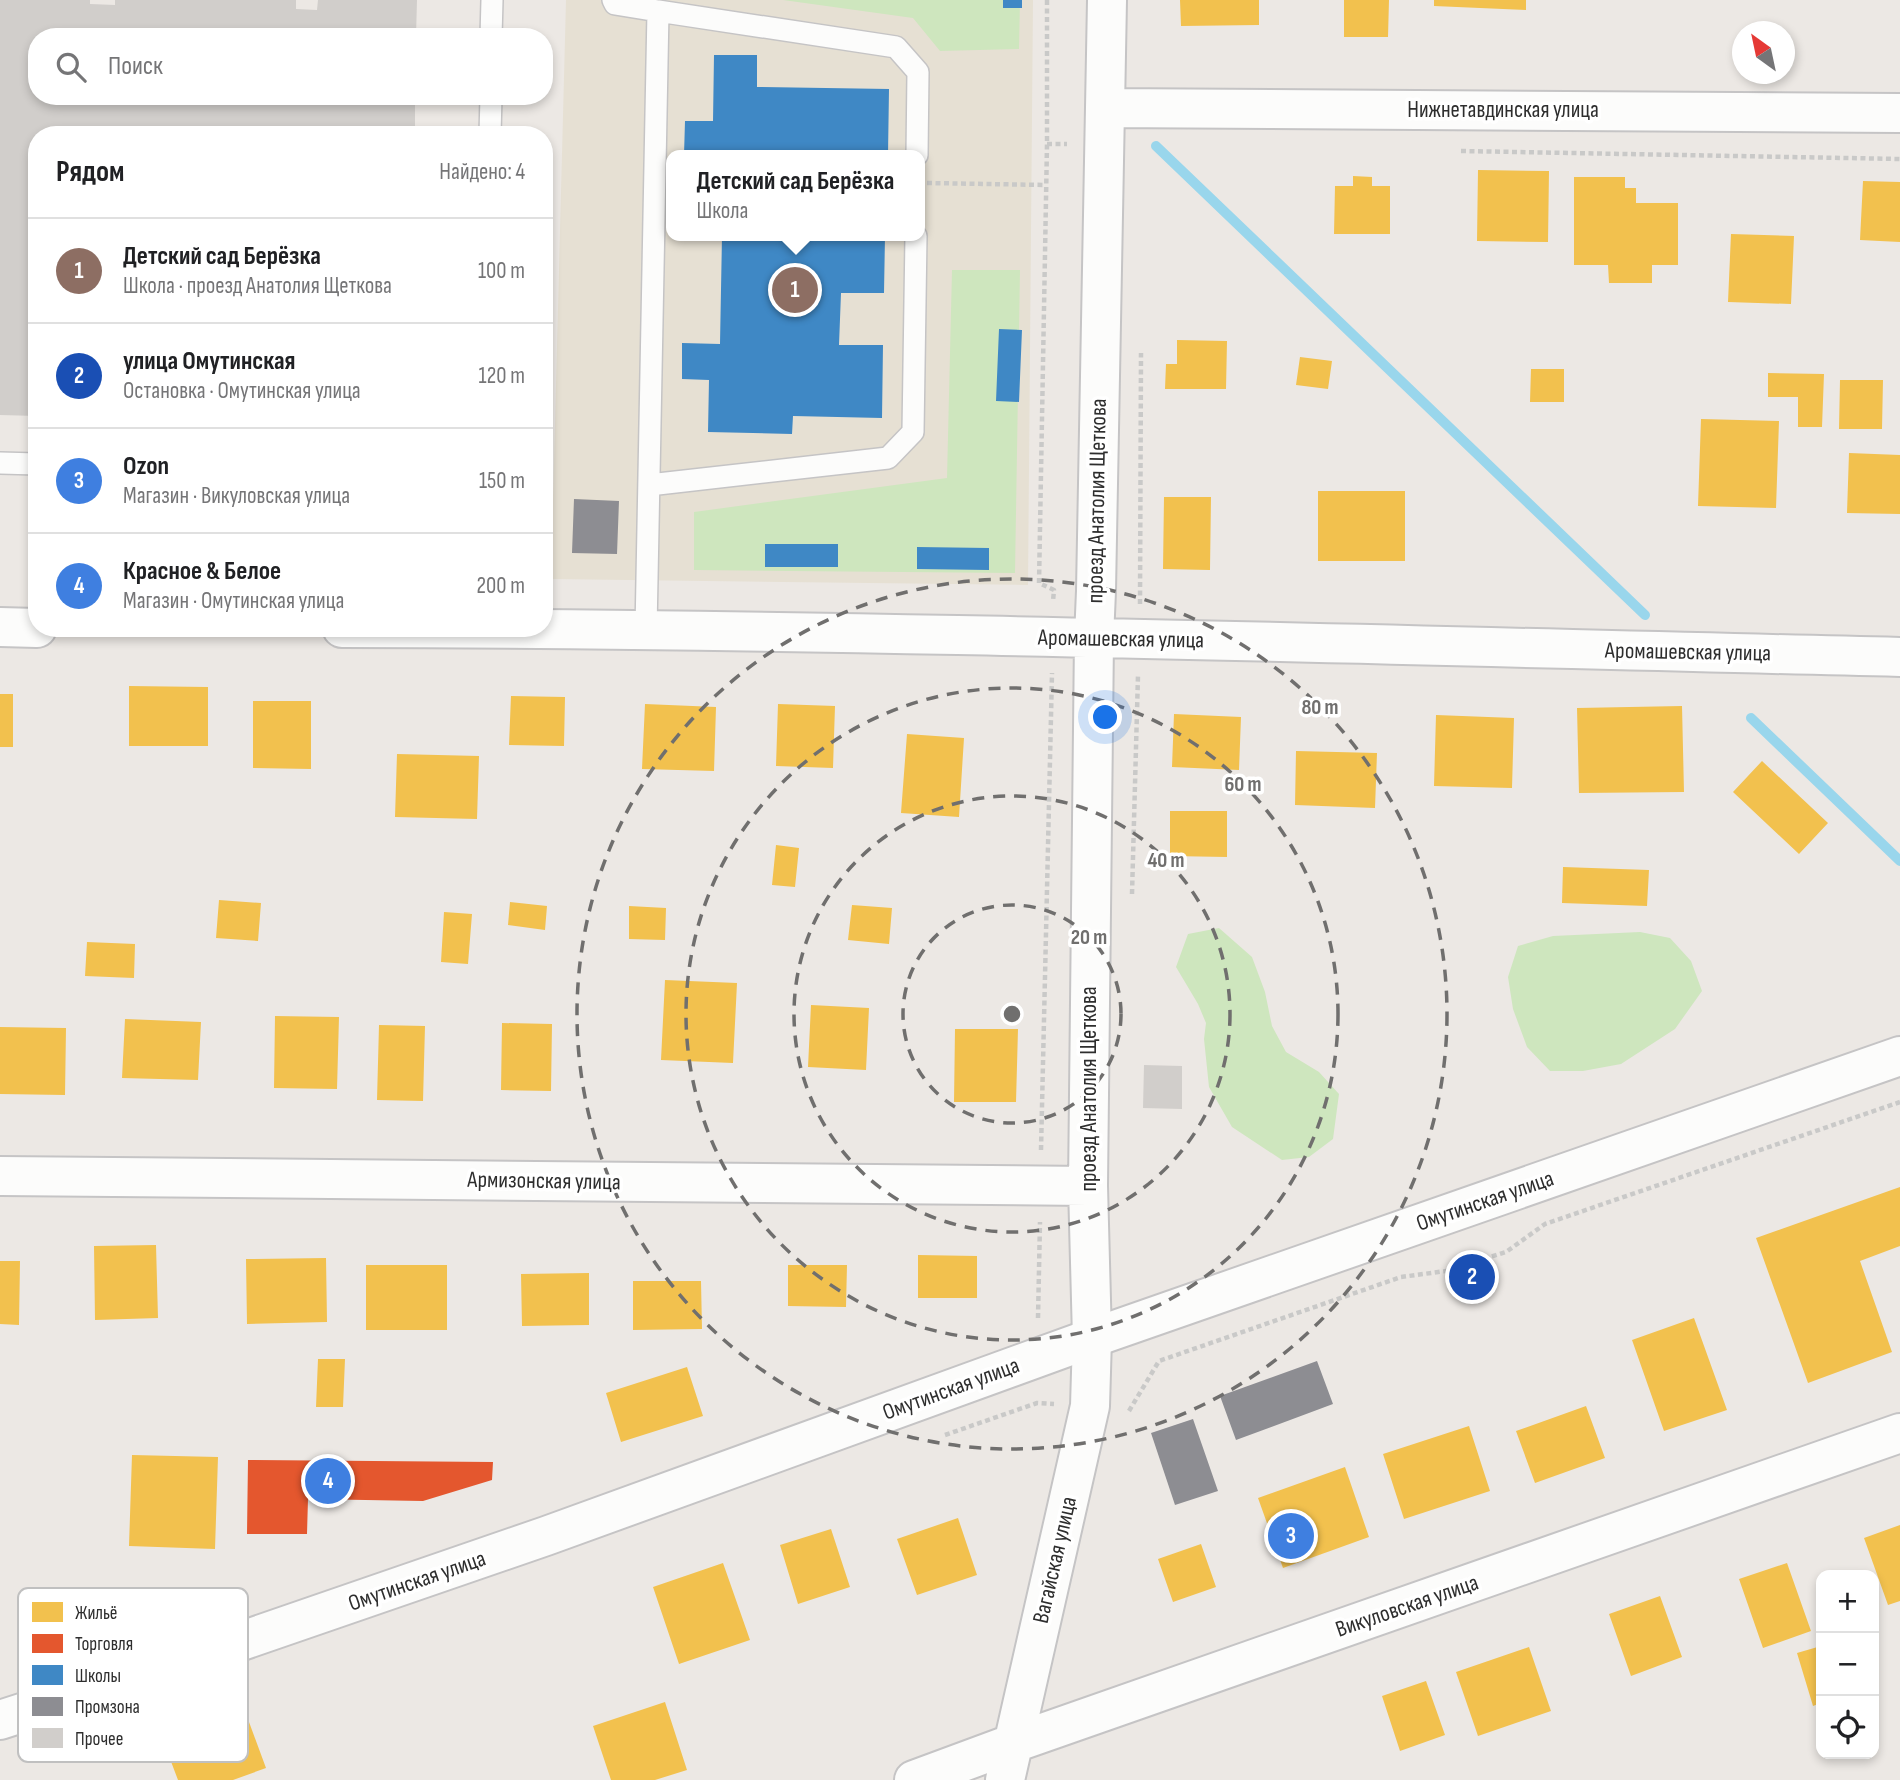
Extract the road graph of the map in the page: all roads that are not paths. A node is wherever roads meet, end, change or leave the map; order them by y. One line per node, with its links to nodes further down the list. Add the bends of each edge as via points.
1 (492, 0): 5 (lane)
2 (613, 0): 4 (lane)
3 (1107, 0): 9 (street, проезд Анатолия Щеткова)
4 (657, 11): 10 (lane, via 896,47 918,72); 14 (lane)
5 (491, 28)
6 (491, 105): 8 (lane)
7 (1900, 113): 9 (street, Нижнетавдинская улица)
8 (490, 126)
9 (1105, 126): 19 (street, проезд Анатолия Щеткова)
10 (917, 150)
11 (916, 241): 14 (lane, via 913,432 888,458)
12 (0, 463): 13 (lane)
13 (28, 464)
14 (649, 485): 18 (lane)
15 (0, 627): 16 (street)
16 (28, 628)
17 (553, 629): 18 (street, Аромашевская улица)
18 (646, 630): 19 (street, Аромашевская улица)
19 (1094, 638): 20 (street, Аромашевская улица); 23 (street, проезд Анатолия Щеткова)
20 (1900, 657)
21 (1900, 1056): 24 (street, Омутинская улица)
22 (0, 1176): 23 (street, Армизонская улица)
23 (1088, 1186): 24 (street, проезд Анатолия Щеткова)
24 (1092, 1338): 26 (street, Омутинская улица); 29 (street, Вагайская улица, via 1090,1406)
25 (1900, 1433): 29 (street, Викуловская улица)
26 (248, 1639)
27 (18, 1714): 28 (street, Омутинская улица)
28 (0, 1720)
29 (1014, 1743): 30 (street, Викуловская улица); 31 (street, Вагайская улица)
30 (914, 1780)
31 (1005, 1780)

